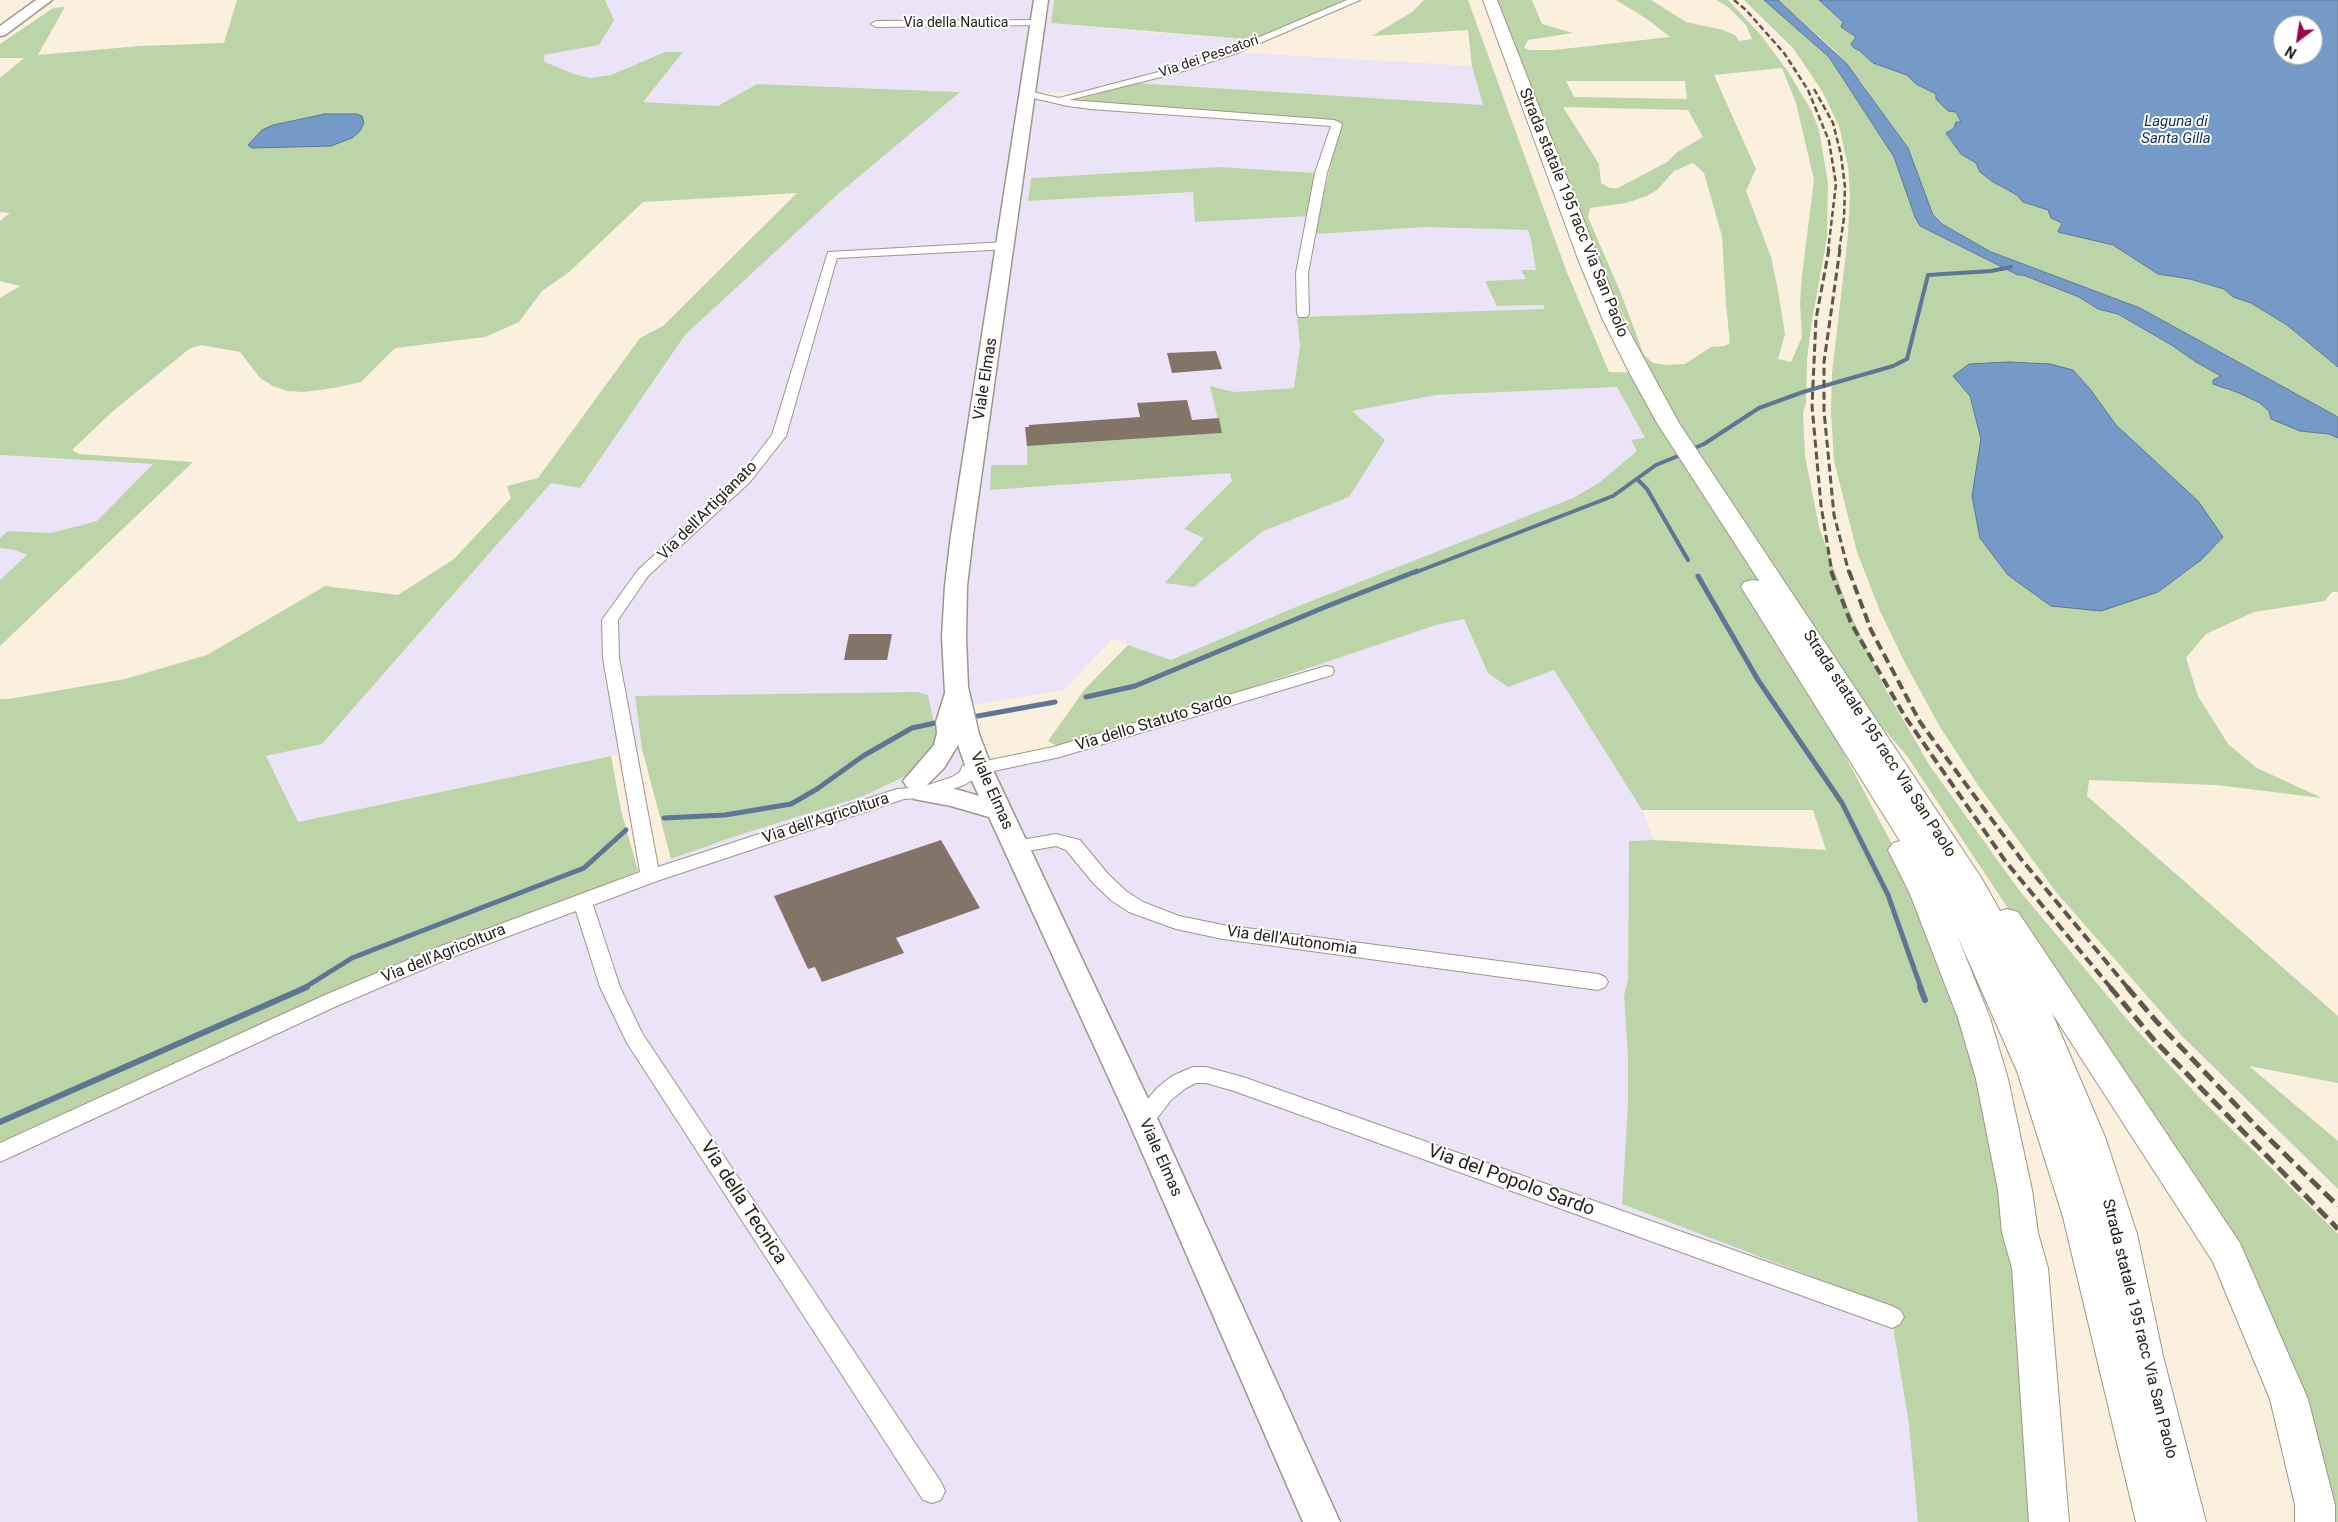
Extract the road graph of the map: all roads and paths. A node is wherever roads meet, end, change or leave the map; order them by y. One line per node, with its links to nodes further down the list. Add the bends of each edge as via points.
1 (45, 0): 8 (main road)
2 (1041, 0): 6 (main road, Viale Elmas)
3 (1355, 0): 10 (street, Via dei Pescatori, via 1218,57)
4 (1476, 0): 11 (highway, Strada statale 195 racc Via San Paolo)
5 (1490, 0): 15 (highway, Strada statale 195 racc Via San Paolo)
6 (1036, 23): 7 (street, Via della Nautica); 9 (main road, Viale Elmas)
7 (876, 24)
8 (0, 32)
9 (1028, 94): 10 (street); 13 (main road, Viale Elmas)
10 (1059, 100): 14 (street, via 1090,106 1336,125 1321,173 1302,274)
11 (1518, 120)
12 (1545, 194): 15 (highway, Strada statale 195 racc Via San Paolo, via 1584,298)
13 (1006, 246): 18 (main road, Viale Elmas, via 956,586); 24 (street, Via dell'Artigianato, via 832,255 779,436 745,479 643,574 610,620 611,658)
14 (1303, 314)
15 (1631, 374): 16 (highway, Strada statale 195 racc Via San Paolo, via 1644,416 1700,506)
16 (1817, 667): 21 (highway, Strada statale 195 racc Via San Paolo); 25 (highway, Strada statale 195 racc Via San Paolo)
17 (1326, 671): 19 (street, Via dello Statuto Sardo, via 1054,753)
18 (956, 686): 19 (main road, Viale Elmas); 20 (main road, via 946,745)
19 (979, 768): 20 (street, Via dell'Agricoltura, via 958,781); 22 (main road, Viale Elmas)
20 (914, 789): 22 (main road); 24 (street, Via dell'Agricoltura)
21 (1885, 792): 33 (highway, via 1884,813 1952,960 1992,1079 2015,1190 2020,1233 2030,1268); 34 (highway, Strada statale 195 racc Via San Paolo, via 1978,944 2033,1071 2081,1217)
22 (999, 810): 23 (main road, Viale Elmas)
23 (1016, 847): 27 (street, Via dell'Autonomia, via 1056,840 1072,845 1119,896 1136,907 1176,922 1223,932); 28 (main road, Viale Elmas)
24 (650, 876): 26 (street, Via dell'Agricoltura)
25 (1972, 887): 35 (highway, Strada statale 195 racc Via San Paolo, via 2033,1008 2088,1137 2119,1234 2144,1356); 36 (highway, via 1999,908 2227,1254 2289,1399 2315,1505)
26 (582, 901): 29 (street, Via dell'Agricoltura, via 443,953 366,986); 31 (street, Via della Tecnica, via 610,987 634,1037)
27 (1598, 982)
28 (1143, 1120): 30 (street, Via del Popolo Sardo, via 1164,1094 1179,1082 1206,1075); 32 (main road, Viale Elmas)
29 (0, 1153)
30 (1892, 1317)
31 (932, 1491)
32 (1322, 1522)
33 (2049, 1522)
34 (2156, 1522)
35 (2186, 1522)
36 (2315, 1522)

